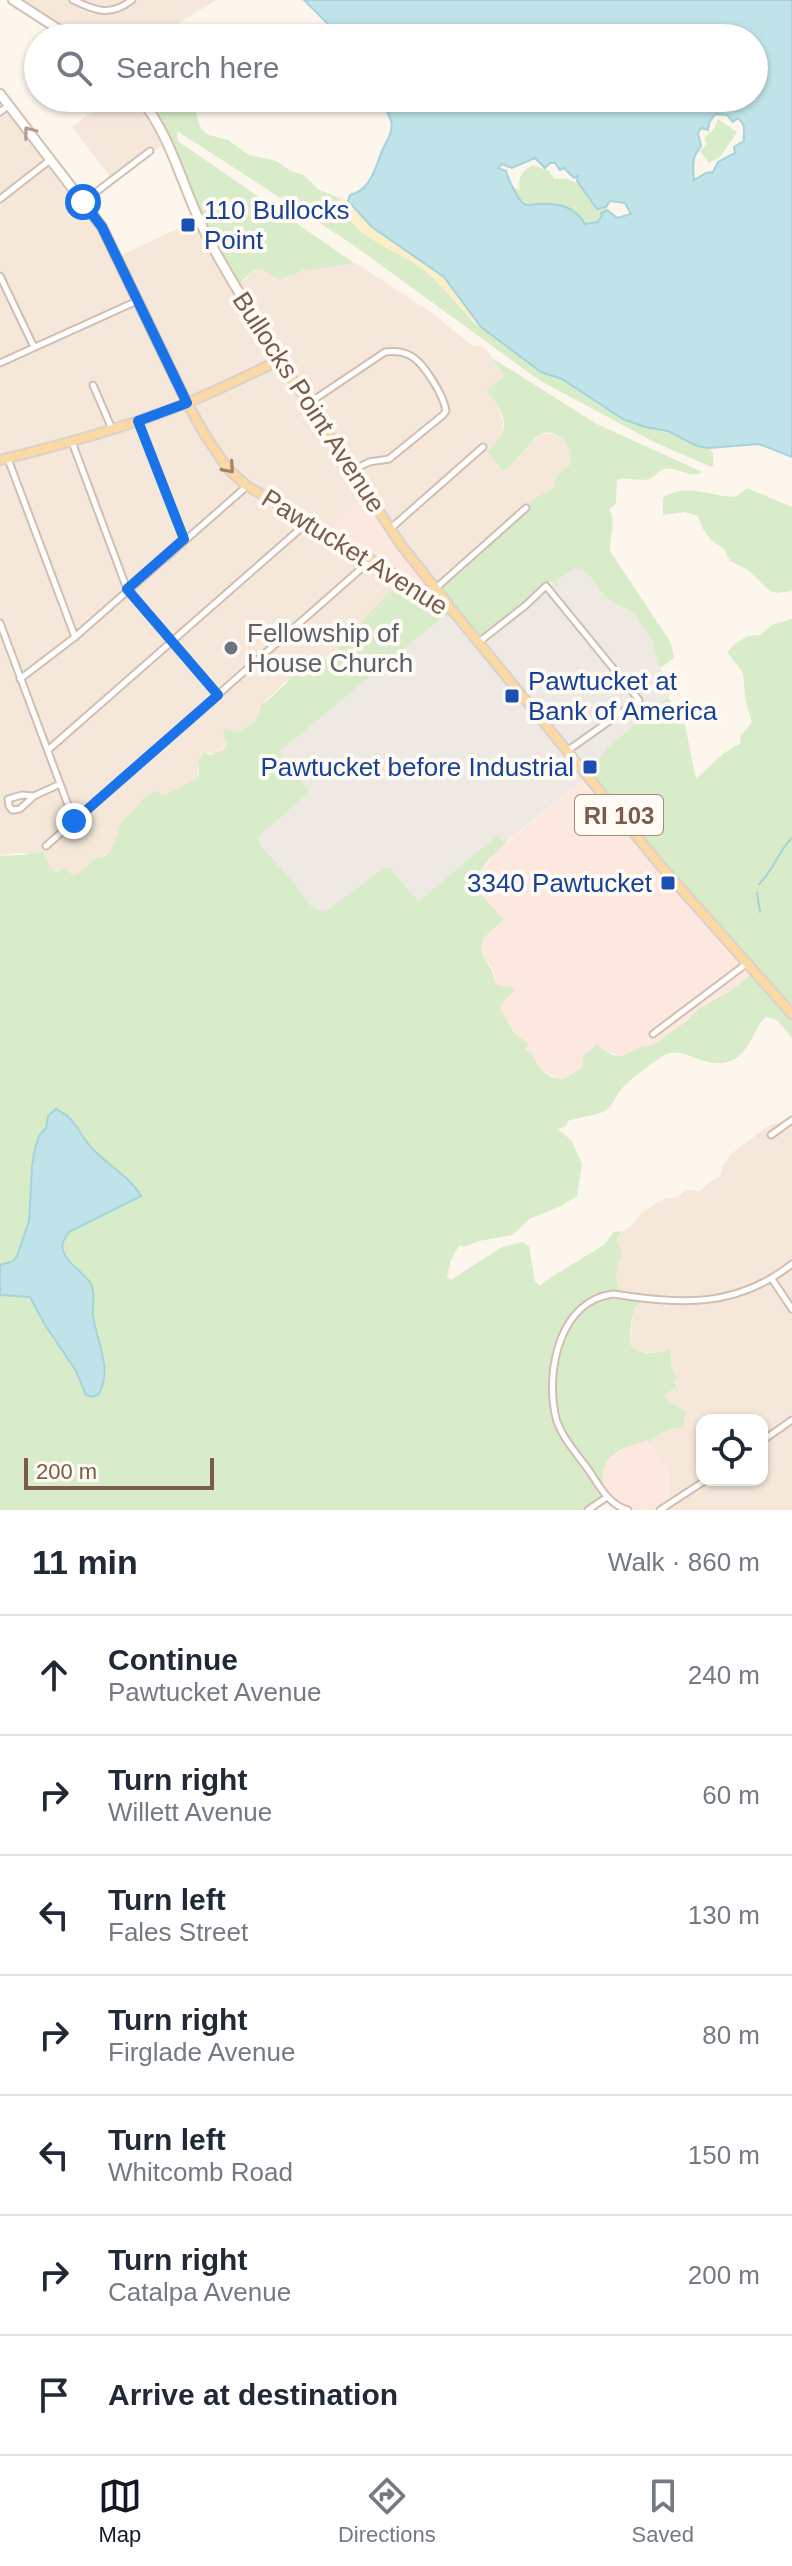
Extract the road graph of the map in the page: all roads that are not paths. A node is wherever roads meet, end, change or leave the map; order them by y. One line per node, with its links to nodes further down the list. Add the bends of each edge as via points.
1 (13, 0): 4 (main road)
2 (73, 0): 3 (street, via 103,11)
3 (132, 0)
4 (50, 24)
5 (0, 94): 6 (main road, Pawtucket Avenue)
6 (9, 105): 7 (street); 10 (main road, Pawtucket Avenue, one-way to 6)
7 (0, 112)
8 (150, 112): 16 (main road, Bullocks Point Avenue, via 213,247)
9 (150, 151): 12 (street)
10 (50, 160): 11 (street); 12 (main road, Pawtucket Avenue)
11 (0, 199)
12 (83, 202): 14 (main road, Pawtucket Avenue, via 102,227)
13 (0, 276): 15 (street)
14 (137, 301): 15 (street); 19 (main road, Pawtucket Avenue)
15 (34, 347): 17 (street)
16 (280, 360): 19 (main road); 20 (main road, Bullocks Point Avenue / RI 103)
17 (0, 363)
18 (93, 385): 22 (street)
19 (187, 403): 21 (main road); 27 (main road, Pawtucket Avenue / RI 103, one-way to 27, via 228,469)
20 (309, 403): 26 (main road, Bullocks Point Avenue / RI 103); 26 (street, via 385,352 412,356 431,379 445,404 443,415 389,459)
21 (138, 421): 22 (main road); 31 (street)
22 (112, 429): 23 (main road)
23 (72, 442): 25 (main road); 35 (street)
24 (483, 447): 30 (street)
25 (4, 459): 39 (street)
26 (353, 470): 30 (main road, Bullocks Point Avenue / RI 103)
27 (247, 486): 29 (main road, Pawtucket Avenue / RI 103); 31 (street)
28 (526, 508): 36 (street)
29 (309, 522): 32 (main road, Pawtucket Avenue / RI 103); 40 (street)
30 (390, 529): 33 (main road, Bullocks Point Avenue / RI 103)
31 (184, 539): 35 (street)
32 (371, 559): 34 (main road, Pawtucket Avenue / RI 103); 43 (street)
33 (414, 564): 34 (main road); 36 (main road, Bullocks Point Avenue / RI 103)
34 (401, 577): 36 (main road, Pawtucket Avenue / RI 103)
35 (127, 589): 39 (street); 40 (street)
36 (432, 591): 37 (main road, Bullocks Point Avenue / RI 103)
37 (453, 611): 41 (main road, Pawtucket Avenue / RI 103)
38 (0, 623): 42 (street)
39 (75, 637): 42 (street)
40 (173, 642): 43 (street); 44 (street)
41 (478, 643): 45 (main road, Pawtucket Avenue / RI 103); 45 (street, via 546,586 639,700)
42 (20, 679): 44 (street)
43 (218, 695): 48 (street)
44 (48, 750): 46 (street)
45 (567, 751): 50 (main road, Pawtucket Avenue / RI 103)
46 (60, 784): 47 (street); 48 (street)
47 (34, 796): 47 (street, via 11,797 9,806 16,810)
48 (74, 821): 49 (street)
49 (46, 846)
50 (746, 964): 51 (main road, Pawtucket Avenue / RI 103); 52 (street)
51 (792, 1014)
52 (653, 1034)
53 (792, 1120): 54 (street)
54 (771, 1135)
55 (792, 1264): 56 (street)
56 (772, 1279): 57 (street); 61 (street, via 743,1293 699,1302 613,1294 581,1307 557,1349 555,1415)
57 (792, 1309)
58 (792, 1420): 59 (street)
59 (768, 1437)
60 (697, 1486): 64 (street)
61 (607, 1497): 62 (street); 63 (street)
62 (588, 1510)
63 (628, 1510)
64 (660, 1510)

